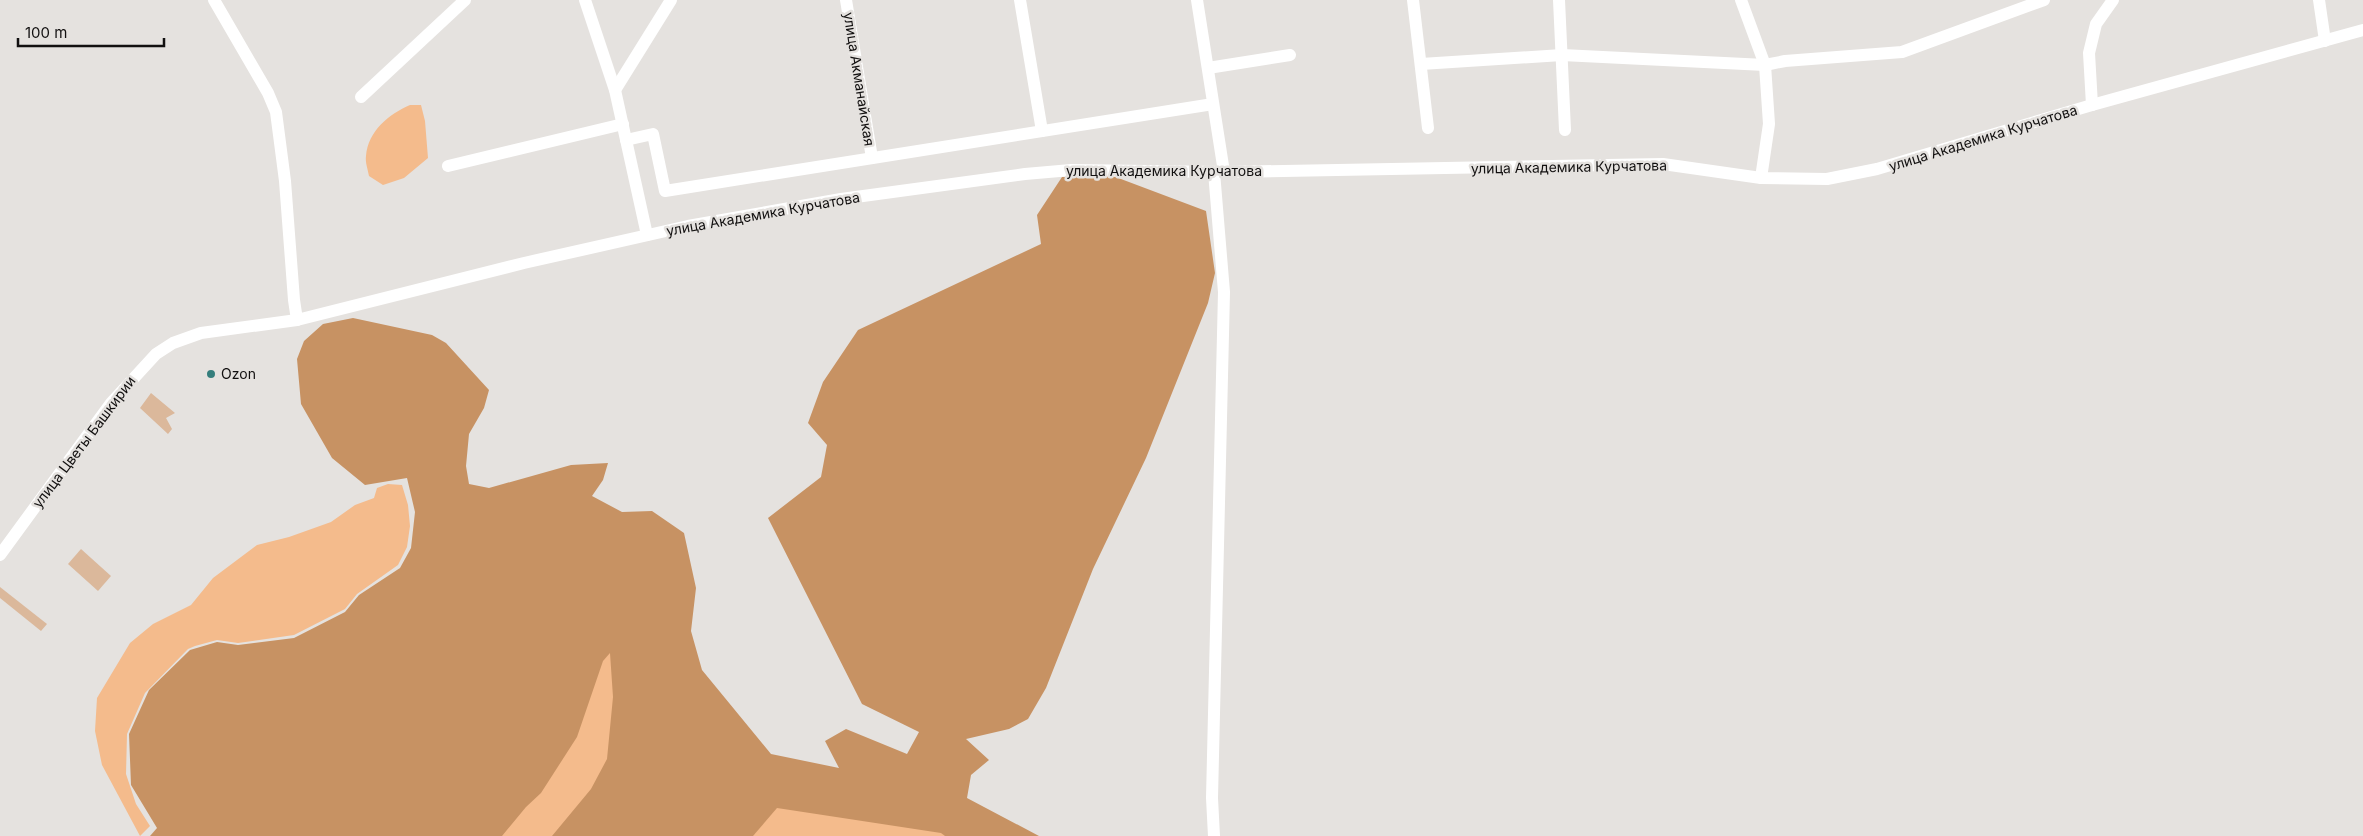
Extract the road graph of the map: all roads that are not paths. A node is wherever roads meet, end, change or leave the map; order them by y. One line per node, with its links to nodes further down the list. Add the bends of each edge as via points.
1 (214, 0): 35 (street, via 276,112 286,181)
2 (465, 0): 22 (street)
3 (585, 0): 21 (street)
4 (671, 0): 21 (street)
5 (846, 0): 30 (street, улица Акманайская)
6 (1020, 0): 28 (street)
7 (1197, 0): 20 (street)
8 (1413, 0): 18 (street)
9 (1559, 0): 17 (street)
10 (1741, 0): 19 (street)
11 (2044, 0): 19 (street, via 1902,52)
12 (2113, 0): 24 (street, via 2096,24 2089,54)
13 (2319, 0): 15 (street)
14 (2363, 30): 15 (street, улица Академика Курчатова)
15 (2324, 40): 24 (street, улица Академика Курчатова)
16 (1290, 55): 20 (street)
17 (1562, 55): 18 (street); 19 (street); 27 (street)
18 (1421, 64): 26 (street)
19 (1765, 65): 33 (street, via 1769,124)
20 (1208, 68): 23 (street)
21 (615, 90): 25 (street)
22 (362, 97)
23 (1213, 104): 28 (street); 32 (street)
24 (2092, 105): 33 (street, улица Академика Курчатова, via 1877,169 1826,179)
25 (623, 124): 29 (street); 31 (street)
26 (1428, 128)
27 (1566, 130)
28 (1042, 131): 30 (street)
29 (626, 140): 30 (street, via 653,134 665,190); 34 (street)
30 (872, 158)
31 (448, 166)
32 (1219, 172): 33 (street, улица Академика Курчатова, via 1663,164); 34 (street, улица Академика Курчатова, via 1070,170 1025,174 841,199); 37 (street, via 1224,292 1212,780)
33 (1761, 178)
34 (646, 235): 35 (street, улица Академика Курчатова)
35 (297, 320): 36 (street, улица Цветы Башкирии, via 201,334 173,343 156,354 110,403)
36 (0, 555)
37 (1214, 836)

